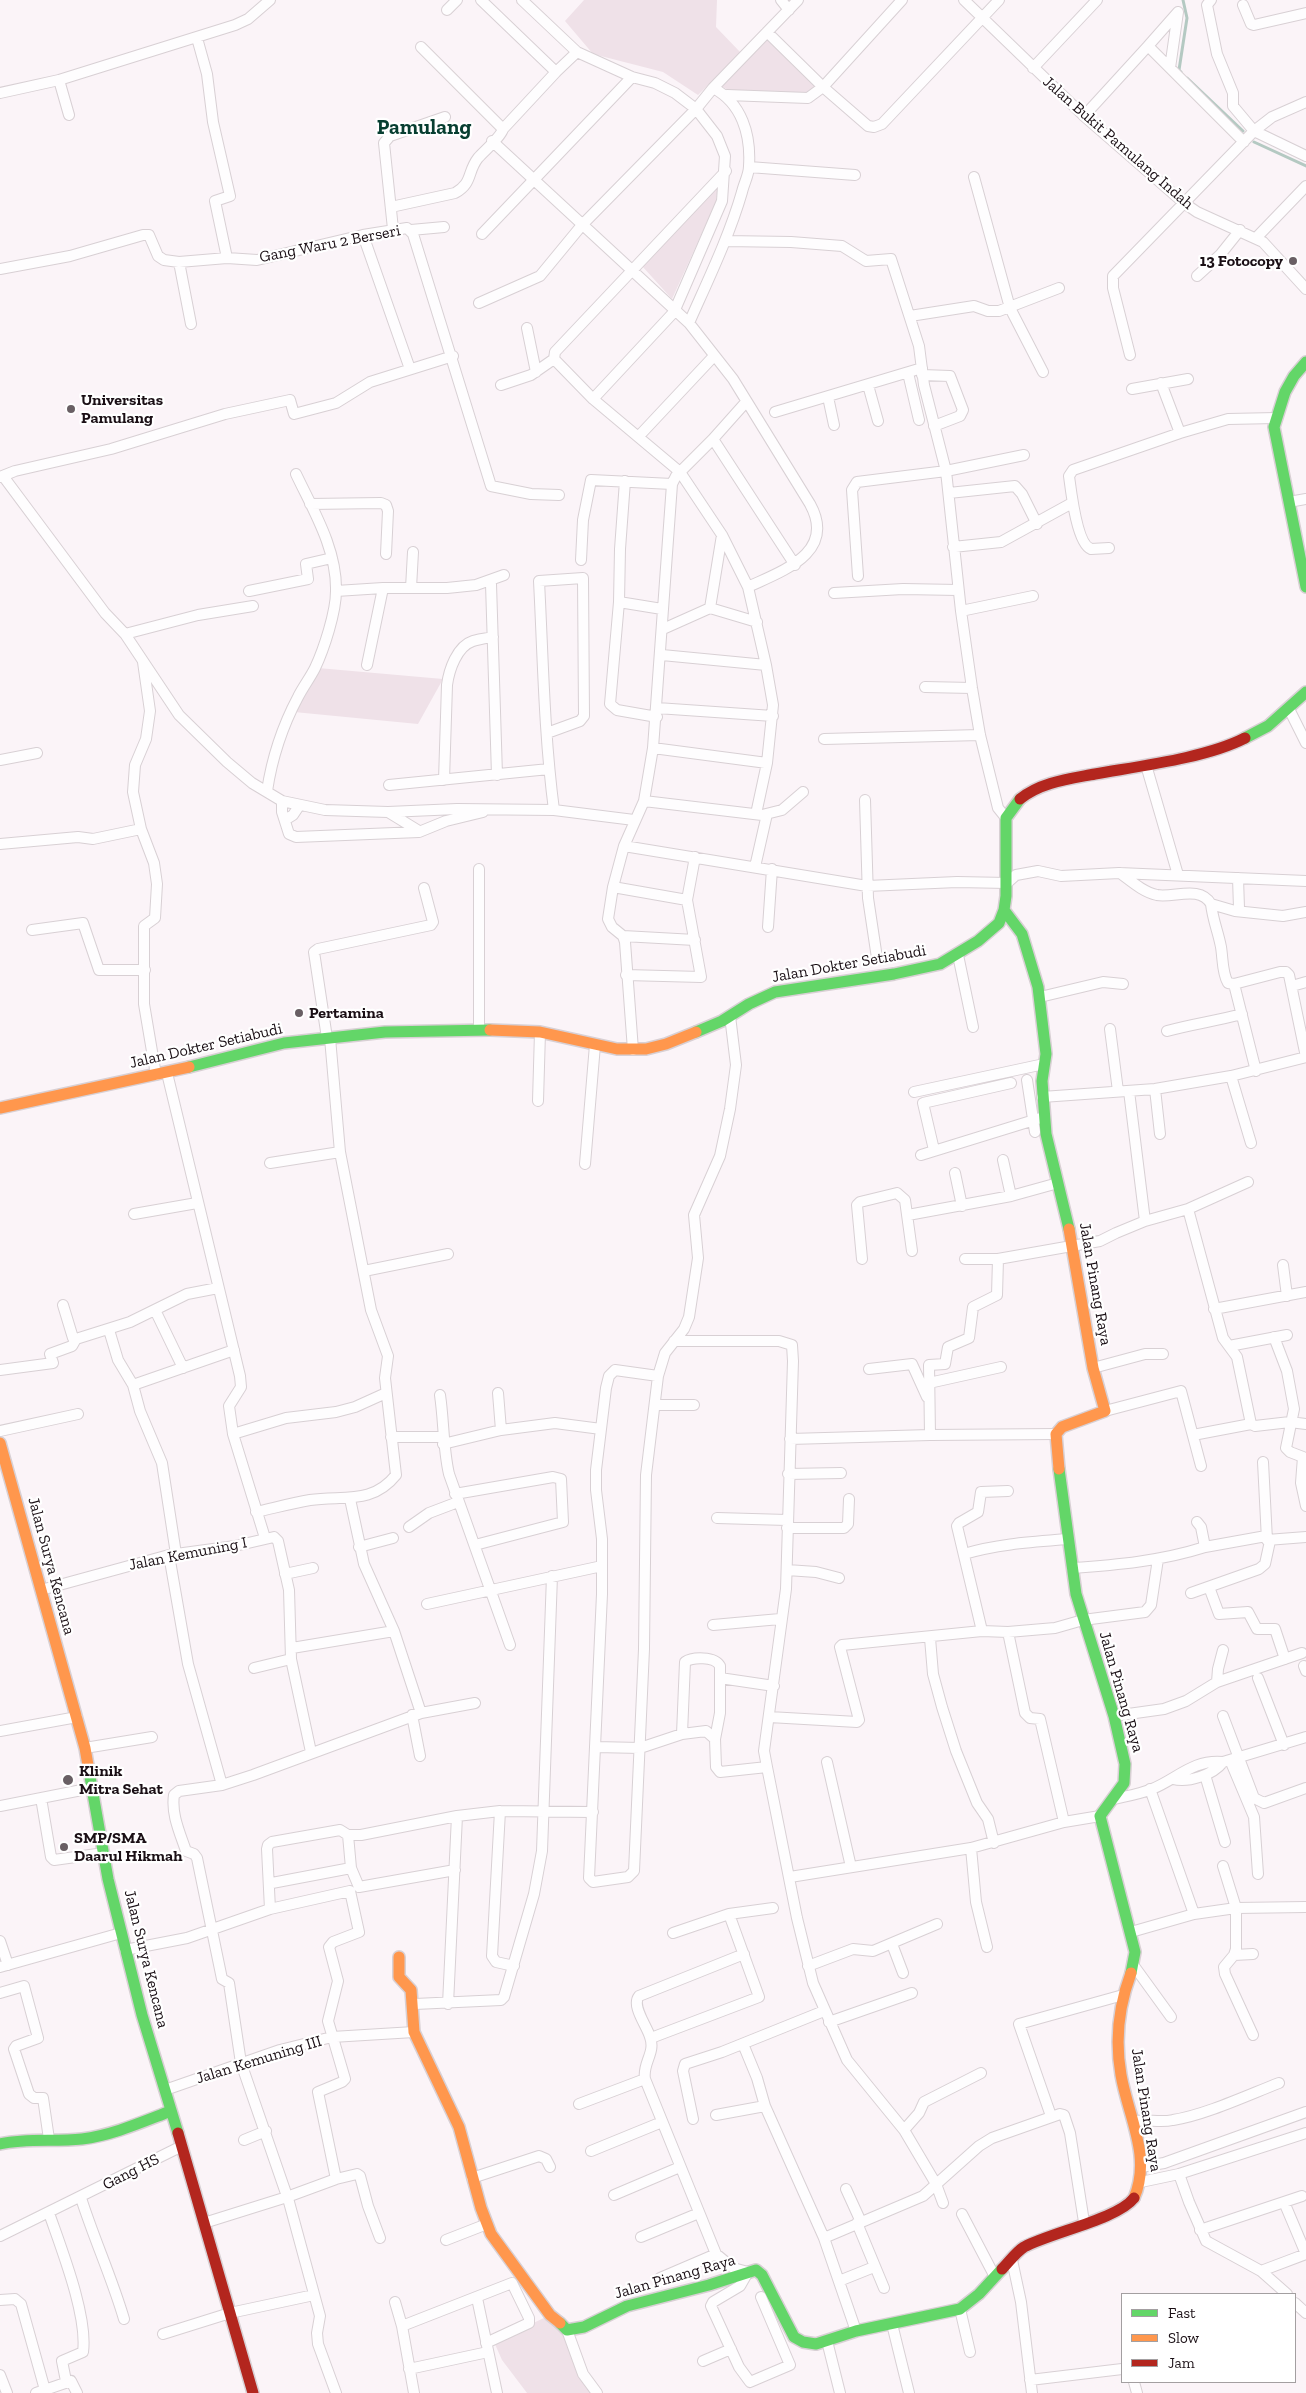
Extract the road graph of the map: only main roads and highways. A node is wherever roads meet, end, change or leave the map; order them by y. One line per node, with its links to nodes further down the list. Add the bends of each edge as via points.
1 (1306, 362): 2 (main road, via 1293,378 1274,427)
2 (1306, 587)
3 (1306, 692): 4 (main road, Jalan Dokter Setiabudi, via 1268,726 1233,744 1187,757 1049,783 1017,800 1006,818)
4 (1004, 910): 5 (main road, Jalan Dokter Setiabudi, via 992,931 940,964 775,992 749,1004 730,1020 666,1044 633,1050 540,1032 479,1029 328,1038 284,1043 161,1074); 8 (main road, Jalan Pinang Raya, via 1022,934 1040,997 1046,1054 1042,1096 1044,1117 1073,1247 1093,1368 1105,1411 1062,1427 1056,1434 1072,1568 1083,1620 1114,1716 1125,1764 1124,1783 1100,1816 1135,1952 1134,1966 1123,1994 1119,2034 1121,2075 1135,2121 1141,2167 1137,2196 1130,2206 1022,2248 979,2294 960,2309 856,2331 816,2344 794,2337 756,2270 627,2306 584,2327 567,2330 550,2315 490,2234 459,2127 414,2032 414,2004 410,1987 399,1977)
5 (0, 1108)
6 (0, 1443): 7 (main road, Jalan Surya Kencana)
7 (6, 1485): 9 (main road, Jalan Surya Kencana, via 41,1590 85,1748 125,1950)
8 (399, 1957)
9 (171, 2111): 10 (main road, via 81,2139 21,2139); 11 (main road, Jalan Surya Kencana)
10 (0, 2144)
11 (253, 2393)

